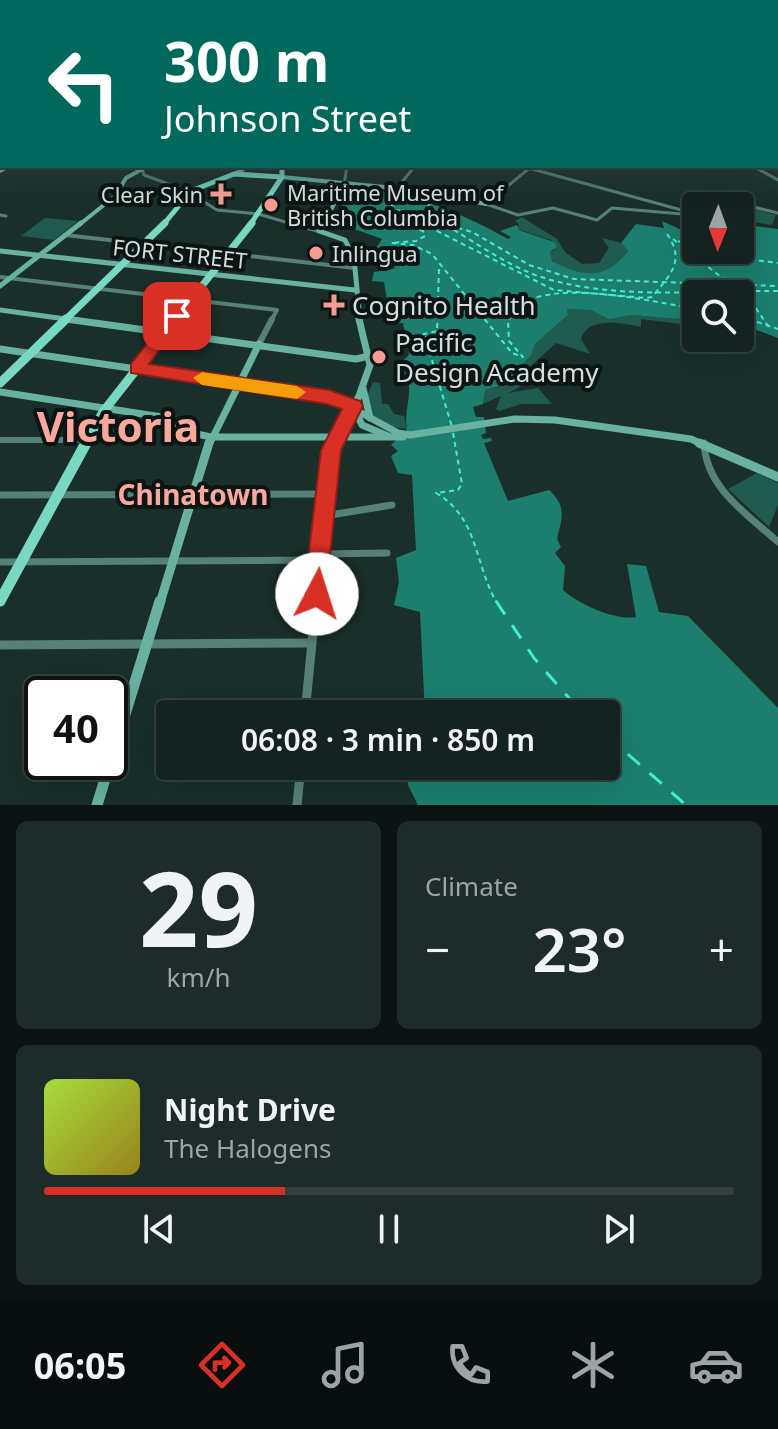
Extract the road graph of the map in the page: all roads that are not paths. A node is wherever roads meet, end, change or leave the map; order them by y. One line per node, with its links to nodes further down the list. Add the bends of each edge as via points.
1 (282, 168): 9 (main road)
2 (347, 168): 11 (street)
3 (413, 168): 12 (street)
4 (530, 168): 14 (street)
5 (534, 168): 16 (street)
6 (757, 168): 10 (street)
7 (141, 169): 13 (street); 20 (main road)
8 (246, 169): 9 (main road); 13 (main road)
9 (282, 177): 11 (main road); 18 (main road)
10 (778, 180)
11 (342, 187): 12 (main road); 19 (main road)
12 (397, 188): 14 (main road)
13 (189, 193): 18 (street, via 217,210); 21 (main road)
14 (486, 204): 16 (street, via 517,214 548,208 596,220 610,209)
15 (754, 207): 17 (street)
16 (682, 213)
17 (777, 213)
18 (258, 214): 19 (street); 23 (main road)
19 (319, 231): 26 (main road, via 347,241)
20 (65, 235): 21 (street); 24 (main road)
21 (143, 243): 23 (street); 25 (main road)
22 (0, 251): 24 (main road, FORT STREET)
23 (225, 254): 26 (street); 27 (main road)
24 (39, 255): 25 (main road, FORT STREET); 29 (main road)
25 (121, 264): 27 (main road, FORT STREET); 31 (main road)
26 (355, 268): 32 (main road)
27 (209, 274): 32 (main road, FORT STREET); 33 (main road)
28 (0, 277): 29 (street)
29 (10, 278): 30 (main road); 31 (street)
30 (0, 286)
31 (96, 289): 33 (street); 35 (main road)
32 (355, 290): 40 (main road)
33 (188, 300): 36 (main road); 37 (street, via 277,310)
34 (0, 310): 35 (main road)
35 (65, 319): 36 (main road); 39 (main road)
36 (165, 332): 37 (main road); 42 (main road)
37 (261, 347): 41 (main road); 45 (main road)
38 (0, 349): 39 (main road)
39 (31, 354): 42 (main road); 44 (main road)
40 (369, 356): 41 (main road); 43 (main road)
41 (356, 359): 43 (main road)
42 (137, 369): 45 (main road); 50 (main road)
43 (367, 370): 46 (main road)
44 (0, 383)
45 (238, 384): 48 (main road); 54 (main road)
46 (363, 385): 48 (main road, via 351,398); 49 (main road); 51 (main road)
47 (0, 392): 50 (main road)
48 (334, 398): 49 (main road)
49 (353, 406): 51 (main road); 52 (main road, via 358,421); 55 (main road)
50 (106, 408): 54 (main road, via 168,418 192,433); 57 (main road)
51 (370, 419): 52 (main road)
52 (387, 435): 53 (main road); 53 (main road); 55 (main road)
53 (410, 435): 58 (main road, via 501,421 555,420)
54 (211, 437): 55 (main road); 61 (main road)
55 (335, 438): 62 (street)
56 (0, 440): 57 (street)
57 (86, 440): 60 (main road)
58 (704, 442): 59 (main road); 66 (street, via 703,458 716,482)
59 (778, 477)
60 (57, 494): 61 (street); 63 (street); 71 (main road)
61 (193, 494): 62 (street); 69 (main road)
62 (326, 494): 65 (street)
63 (0, 495)
64 (392, 505): 65 (street)
65 (324, 516): 68 (street)
66 (778, 542)
67 (387, 553): 68 (street)
68 (320, 557): 69 (street); 73 (street)
69 (173, 561): 71 (street); 75 (main road)
70 (0, 562): 71 (street)
71 (21, 562): 72 (main road)
72 (0, 601)
73 (312, 643): 75 (street); 76 (street)
74 (0, 645): 75 (street)
75 (147, 645): 78 (main road)
76 (306, 700)
77 (300, 780): 79 (street)
78 (97, 805)
79 (297, 805)

